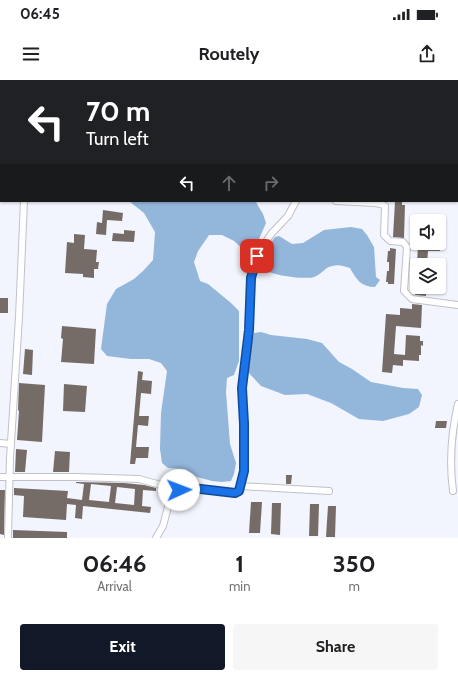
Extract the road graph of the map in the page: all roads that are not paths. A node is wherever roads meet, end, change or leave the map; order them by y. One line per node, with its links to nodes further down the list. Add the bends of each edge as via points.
1 (24, 202): 7 (street)
2 (295, 202): 10 (street, via 288,216 271,234 257,256 251,278 249,330 242,388 244,471)
3 (356, 202): 4 (street, via 385,206 384,235 390,241 403,242 407,247 404,291 412,298)
4 (458, 305)
5 (458, 404): 13 (street, via 450,464)
6 (0, 443): 7 (street)
7 (11, 444): 9 (street)
8 (0, 477): 9 (street)
9 (10, 477): 11 (street, via 138,479); 14 (street)
10 (240, 486): 11 (street, via 239,491 235,493 192,488); 12 (street)
11 (179, 490): 15 (street, via 172,495 163,526)
12 (329, 491)
13 (453, 491)
14 (8, 538)
15 (156, 538)

